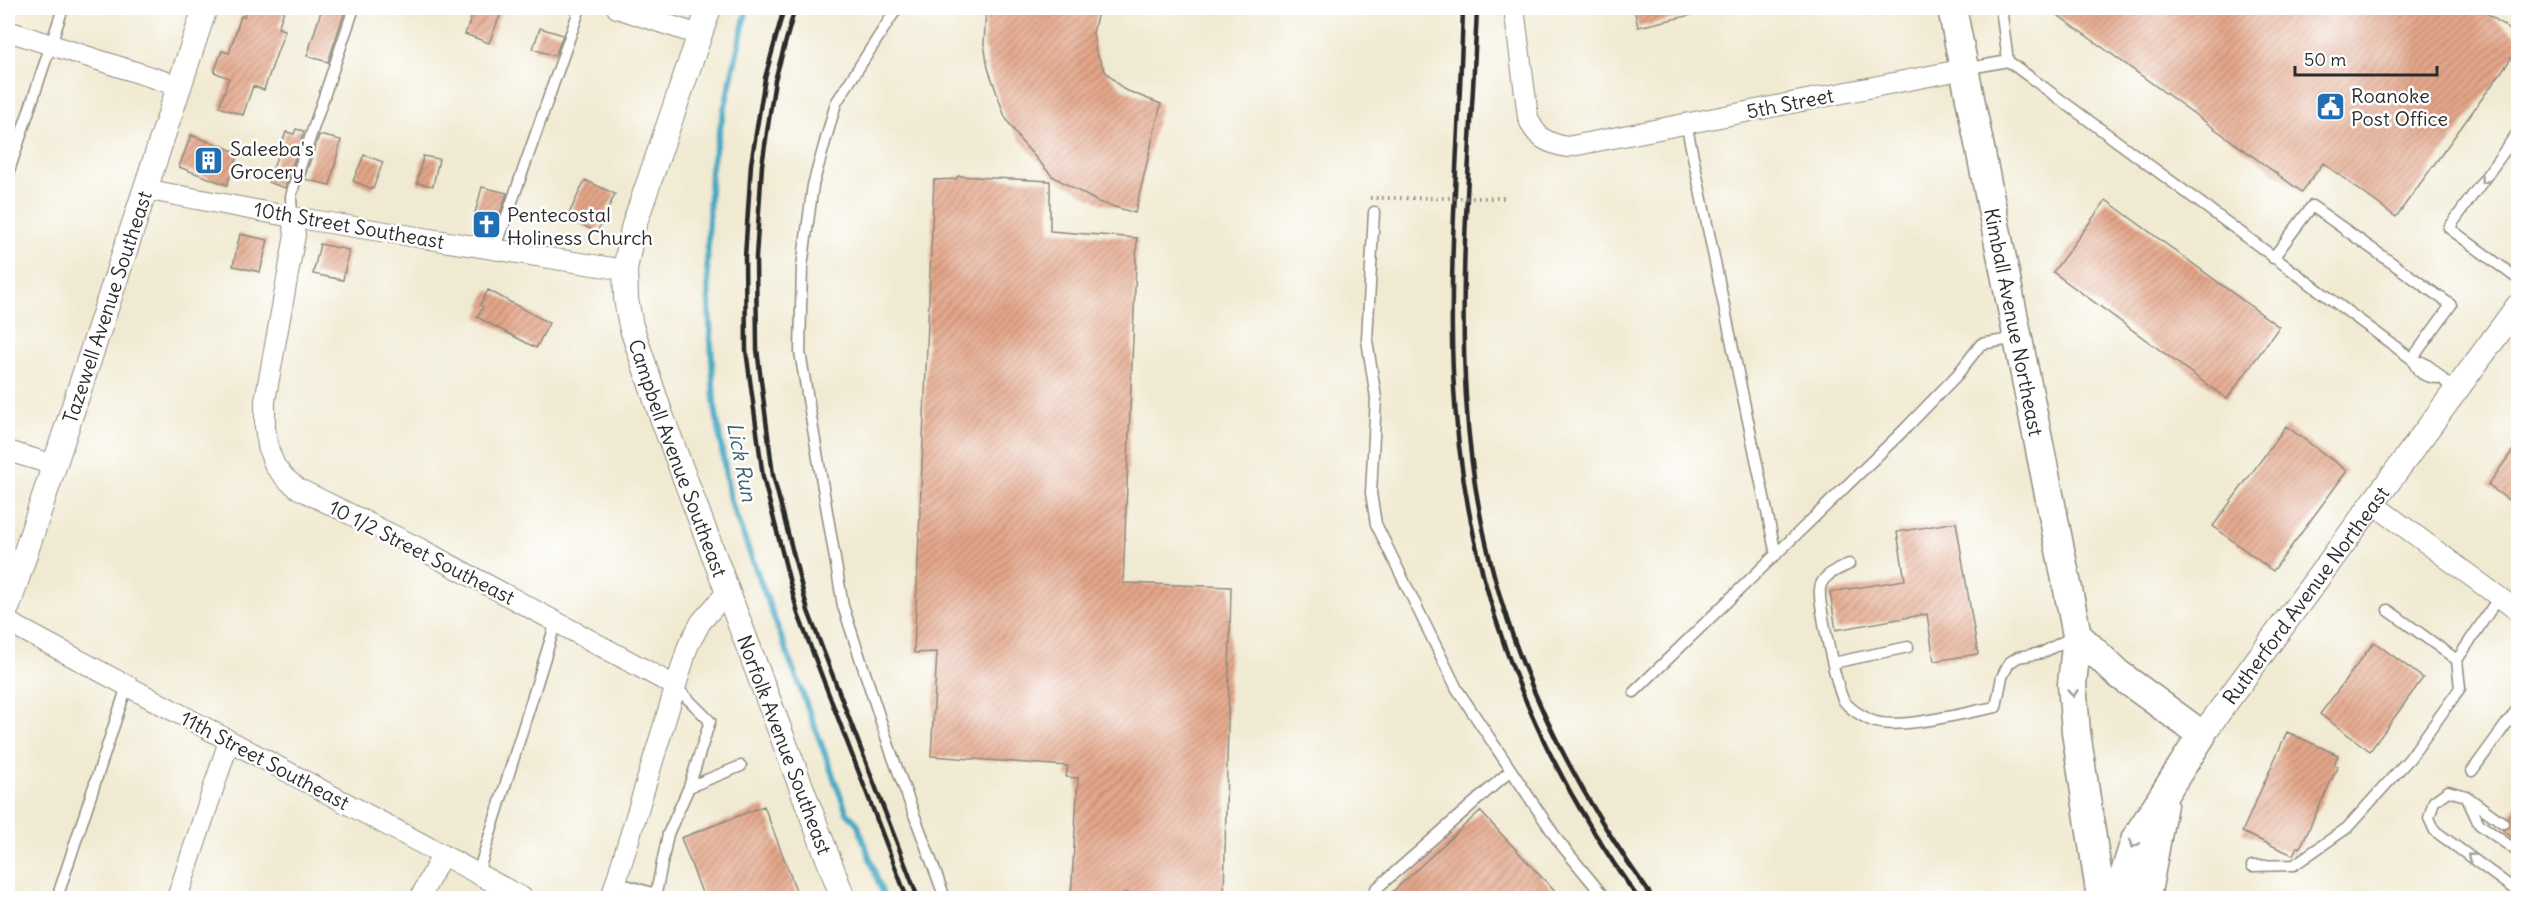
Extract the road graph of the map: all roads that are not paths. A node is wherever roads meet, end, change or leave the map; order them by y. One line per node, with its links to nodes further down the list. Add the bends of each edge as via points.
1 (63, 8): 13 (lane)
2 (205, 8): 16 (street, Tazewell Avenue Southeast)
3 (354, 8): 22 (lane, via 294,184)
4 (580, 8): 23 (lane)
5 (617, 8): 12 (street)
6 (709, 8): 12 (street, Campbell Avenue Southeast)
7 (897, 8): 72 (lane, via 836,103 813,185 802,267 801,352 843,606)
8 (1514, 8): 17 (street, 5th Street, via 1528,117 1540,138 1566,147)
9 (1952, 8): 15 (main road, Kimball Avenue Northeast)
10 (2001, 8): 14 (lane)
11 (8, 31): 13 (street)
12 (699, 35): 25 (street, Campbell Avenue Southeast, via 633,228)
13 (50, 45): 16 (street); 19 (lane)
14 (2008, 61): 15 (lane); 24 (lane)
15 (1965, 69): 17 (street, 5th Street); 28 (main road, Kimball Avenue Northeast)
16 (179, 86): 20 (street, Tazewell Avenue Southeast)
17 (1686, 123): 34 (lane)
18 (2518, 132): 26 (lane, one-way to 26, via 2449,228)
19 (8, 174)
20 (144, 189): 22 (street, 10th Street Southeast); 32 (street, Tazewell Avenue Southeast)
21 (1374, 212): 54 (lane, via 1367,340 1376,398 1371,493 1377,524 1457,689)
22 (292, 217): 23 (street, 10th Street Southeast); 42 (street, 10 1/2 Street Southeast, via 295,236 265,401 269,451 286,479)
23 (495, 250): 25 (street, 10th Street Southeast)
24 (2273, 258): 29 (lane); 29 (lane, via 2312,206 2451,305)
25 (625, 270): 36 (street, Campbell Avenue Southeast, via 631,326)
26 (2518, 279)
27 (2518, 306): 30 (street, Rutherford Avenue Northeast)
28 (2018, 338): 34 (lane, via 1981,344 1957,375); 43 (main road, Kimball Avenue Northeast)
29 (2412, 359): 30 (lane, via 2417,371)
30 (2447, 384): 33 (street, Rutherford Avenue Northeast)
31 (8, 451): 32 (street)
32 (54, 465): 38 (street, Tazewell Avenue Southeast)
33 (2372, 503): 37 (street); 51 (street, Rutherford Avenue Northeast)
34 (1776, 555): 49 (lane)
35 (1849, 564): 46 (lane, via 1825,577 1819,589)
36 (728, 591): 48 (street, Campbell Avenue Southeast, via 701,622 688,646); 71 (street, Norfolk Avenue Southeast)
37 (2499, 597): 40 (street); 45 (lane)
38 (8, 606)
39 (2388, 610): 45 (lane)
40 (2518, 611)
41 (8, 622): 47 (street, 11th Street Southeast)
42 (556, 622): 48 (street, 10 1/2 Street Southeast); 63 (lane)
43 (2077, 634): 46 (lane, via 2042,653 2018,657 2009,663 1996,707 1895,724 1869,720 1844,701); 51 (main road, via 2117,673); 75 (main road, Kimball Avenue Northeast, one-way to 75, via 2072,684 2076,732)
44 (1908, 647): 46 (lane)
45 (2457, 660): 62 (lane, via 2460,688 2410,758 2347,828 2294,865)
46 (1833, 663)
47 (127, 686): 52 (street, 11th Street Southeast); 67 (lane)
48 (675, 686): 56 (lane, via 710,721); 64 (street, Campbell Avenue Southeast)
49 (1634, 692)
50 (2518, 708): 55 (lane)
51 (2202, 735): 57 (main road, Rutherford Avenue Northeast)
52 (229, 741): 61 (street, 11th Street Southeast); 68 (street)
53 (741, 766): 56 (lane)
54 (1510, 771): 73 (lane, via 1376,888); 74 (lane, via 1559,842)
55 (2472, 771)
56 (689, 787): 66 (lane, via 668,834)
57 (2164, 796): 76 (main road, Rutherford Avenue Northeast, one-way to 76, via 2136,838); 77 (main road)
58 (2466, 796): 59 (lane); 60 (lane, via 2479,824); 65 (lane, one-way to 58, via 2435,831 2429,818 2434,801 2448,791)
59 (2503, 823)
60 (2518, 852)
61 (442, 855): 63 (street, 11th Street Southeast); 69 (street)
62 (2252, 866)
63 (478, 873): 70 (street, 11th Street Southeast)
64 (614, 890): 66 (lane)
65 (2518, 892)
66 (655, 896)
67 (57, 898)
68 (177, 898)
69 (420, 898)
70 (523, 898)
71 (843, 898)
72 (945, 898)
73 (1371, 898)
74 (1605, 898)
75 (2101, 898)
76 (2117, 898)
77 (2146, 898)

